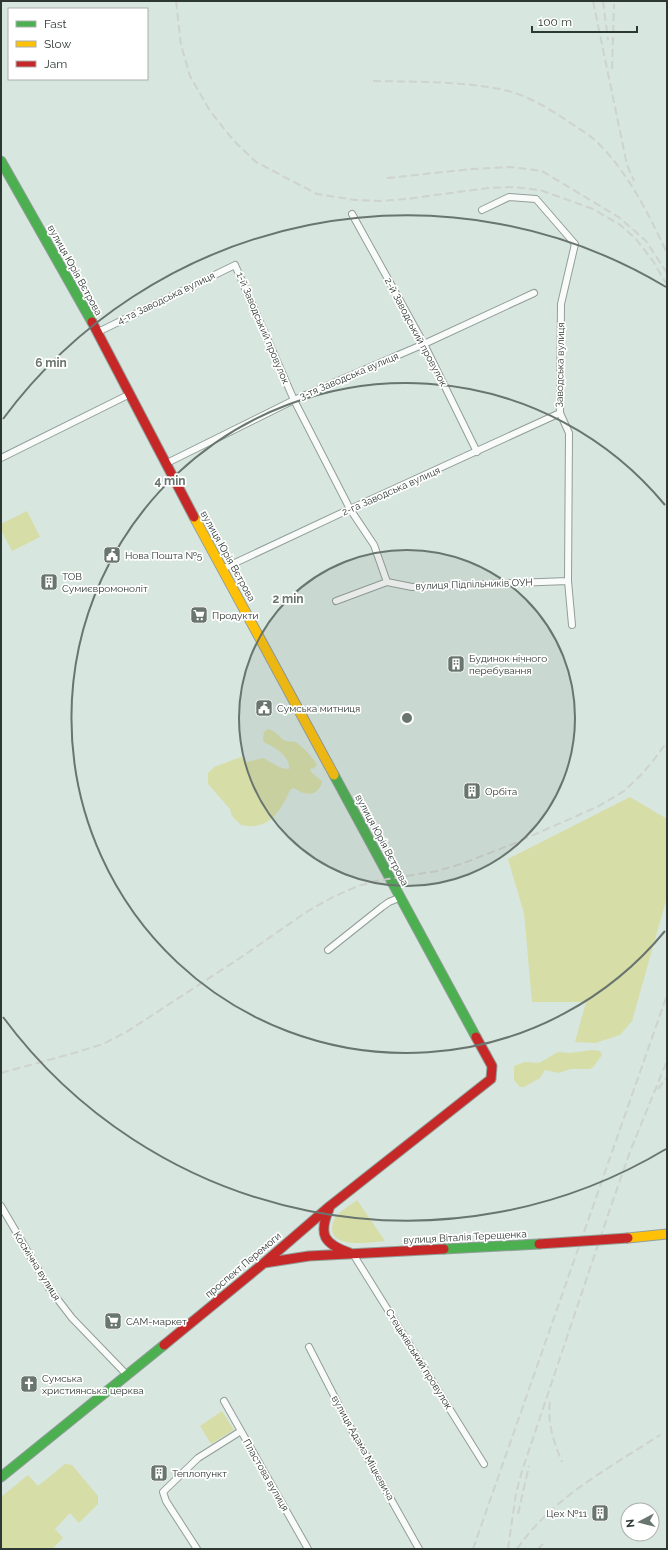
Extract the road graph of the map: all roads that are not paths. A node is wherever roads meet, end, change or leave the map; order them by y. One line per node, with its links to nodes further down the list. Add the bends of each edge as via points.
1 (1, 161): 6 (street, вулиця Юрія Вєтрова)
2 (482, 210): 10 (street, Заводська вулиця, via 509,197 536,199 575,244 561,304)
3 (352, 214): 7 (street, 2-й Заводський провулок)
4 (235, 265): 6 (street, 4-та Заводська вулиця); 9 (street, 1-й Заводський провулок)
5 (534, 293): 7 (street, 3-тя Заводська вулиця)
6 (98, 332): 8 (street, вулиця Юрія Вєтрова)
7 (424, 344): 9 (street, 3-тя Заводська вулиця); 11 (street, 2-й Заводський провулок)
8 (130, 394): 12 (street); 13 (street, вулиця Юрія Вєтрова)
9 (294, 400): 13 (street, 3-тя Заводська вулиця); 14 (street, 1-й Заводський провулок)
10 (560, 414): 11 (street, 2-га Заводська вулиця); 16 (street, Заводська вулиця, via 569,433)
11 (476, 452): 14 (street, 2-га Заводська вулиця)
12 (1, 458)
13 (165, 464): 15 (street, вулиця Юрія Вєтрова)
14 (350, 509): 15 (street, 2-га Заводська вулиця); 17 (street, 1-й Заводський провулок, via 374,545)
15 (222, 569): 20 (street, вулиця Юрія Вєтрова)
16 (568, 581): 17 (street, вулиця Підпільників ОУН, via 412,587); 19 (street, Заводська вулиця)
17 (387, 582): 18 (street)
18 (336, 601)
19 (572, 625)
20 (401, 897): 21 (street, via 382,907); 22 (street, вулиця Юрія Вєтрова)
21 (328, 950)
22 (492, 1066): 24 (street, проспект Перемоги, via 491,1079)
23 (1, 1206): 29 (street, Космічна вулиця, via 49,1288 72,1318)
24 (330, 1206): 26 (street, via 322,1225 324,1236 328,1244); 27 (street, проспект Перемоги)
25 (667, 1234): 26 (street, вулиця Віталія Терещенка, bridge)
26 (353, 1254): 27 (street, вулиця Віталія Терещенка, via 308,1256); 32 (street, Стецьківський провулок)
27 (264, 1263): 29 (street, проспект Перемоги)
28 (309, 1347): 36 (street, вулиця Адама Міцкевича, via 349,1425)
29 (127, 1375): 33 (street, проспект Перемоги)
30 (224, 1402): 31 (street, Пластова вулиця)
31 (241, 1431): 34 (street, via 198,1458 163,1492 166,1501); 35 (street, Пластова вулиця)
32 (484, 1464)
33 (1, 1477)
34 (197, 1549)
35 (308, 1549)
36 (419, 1549)

